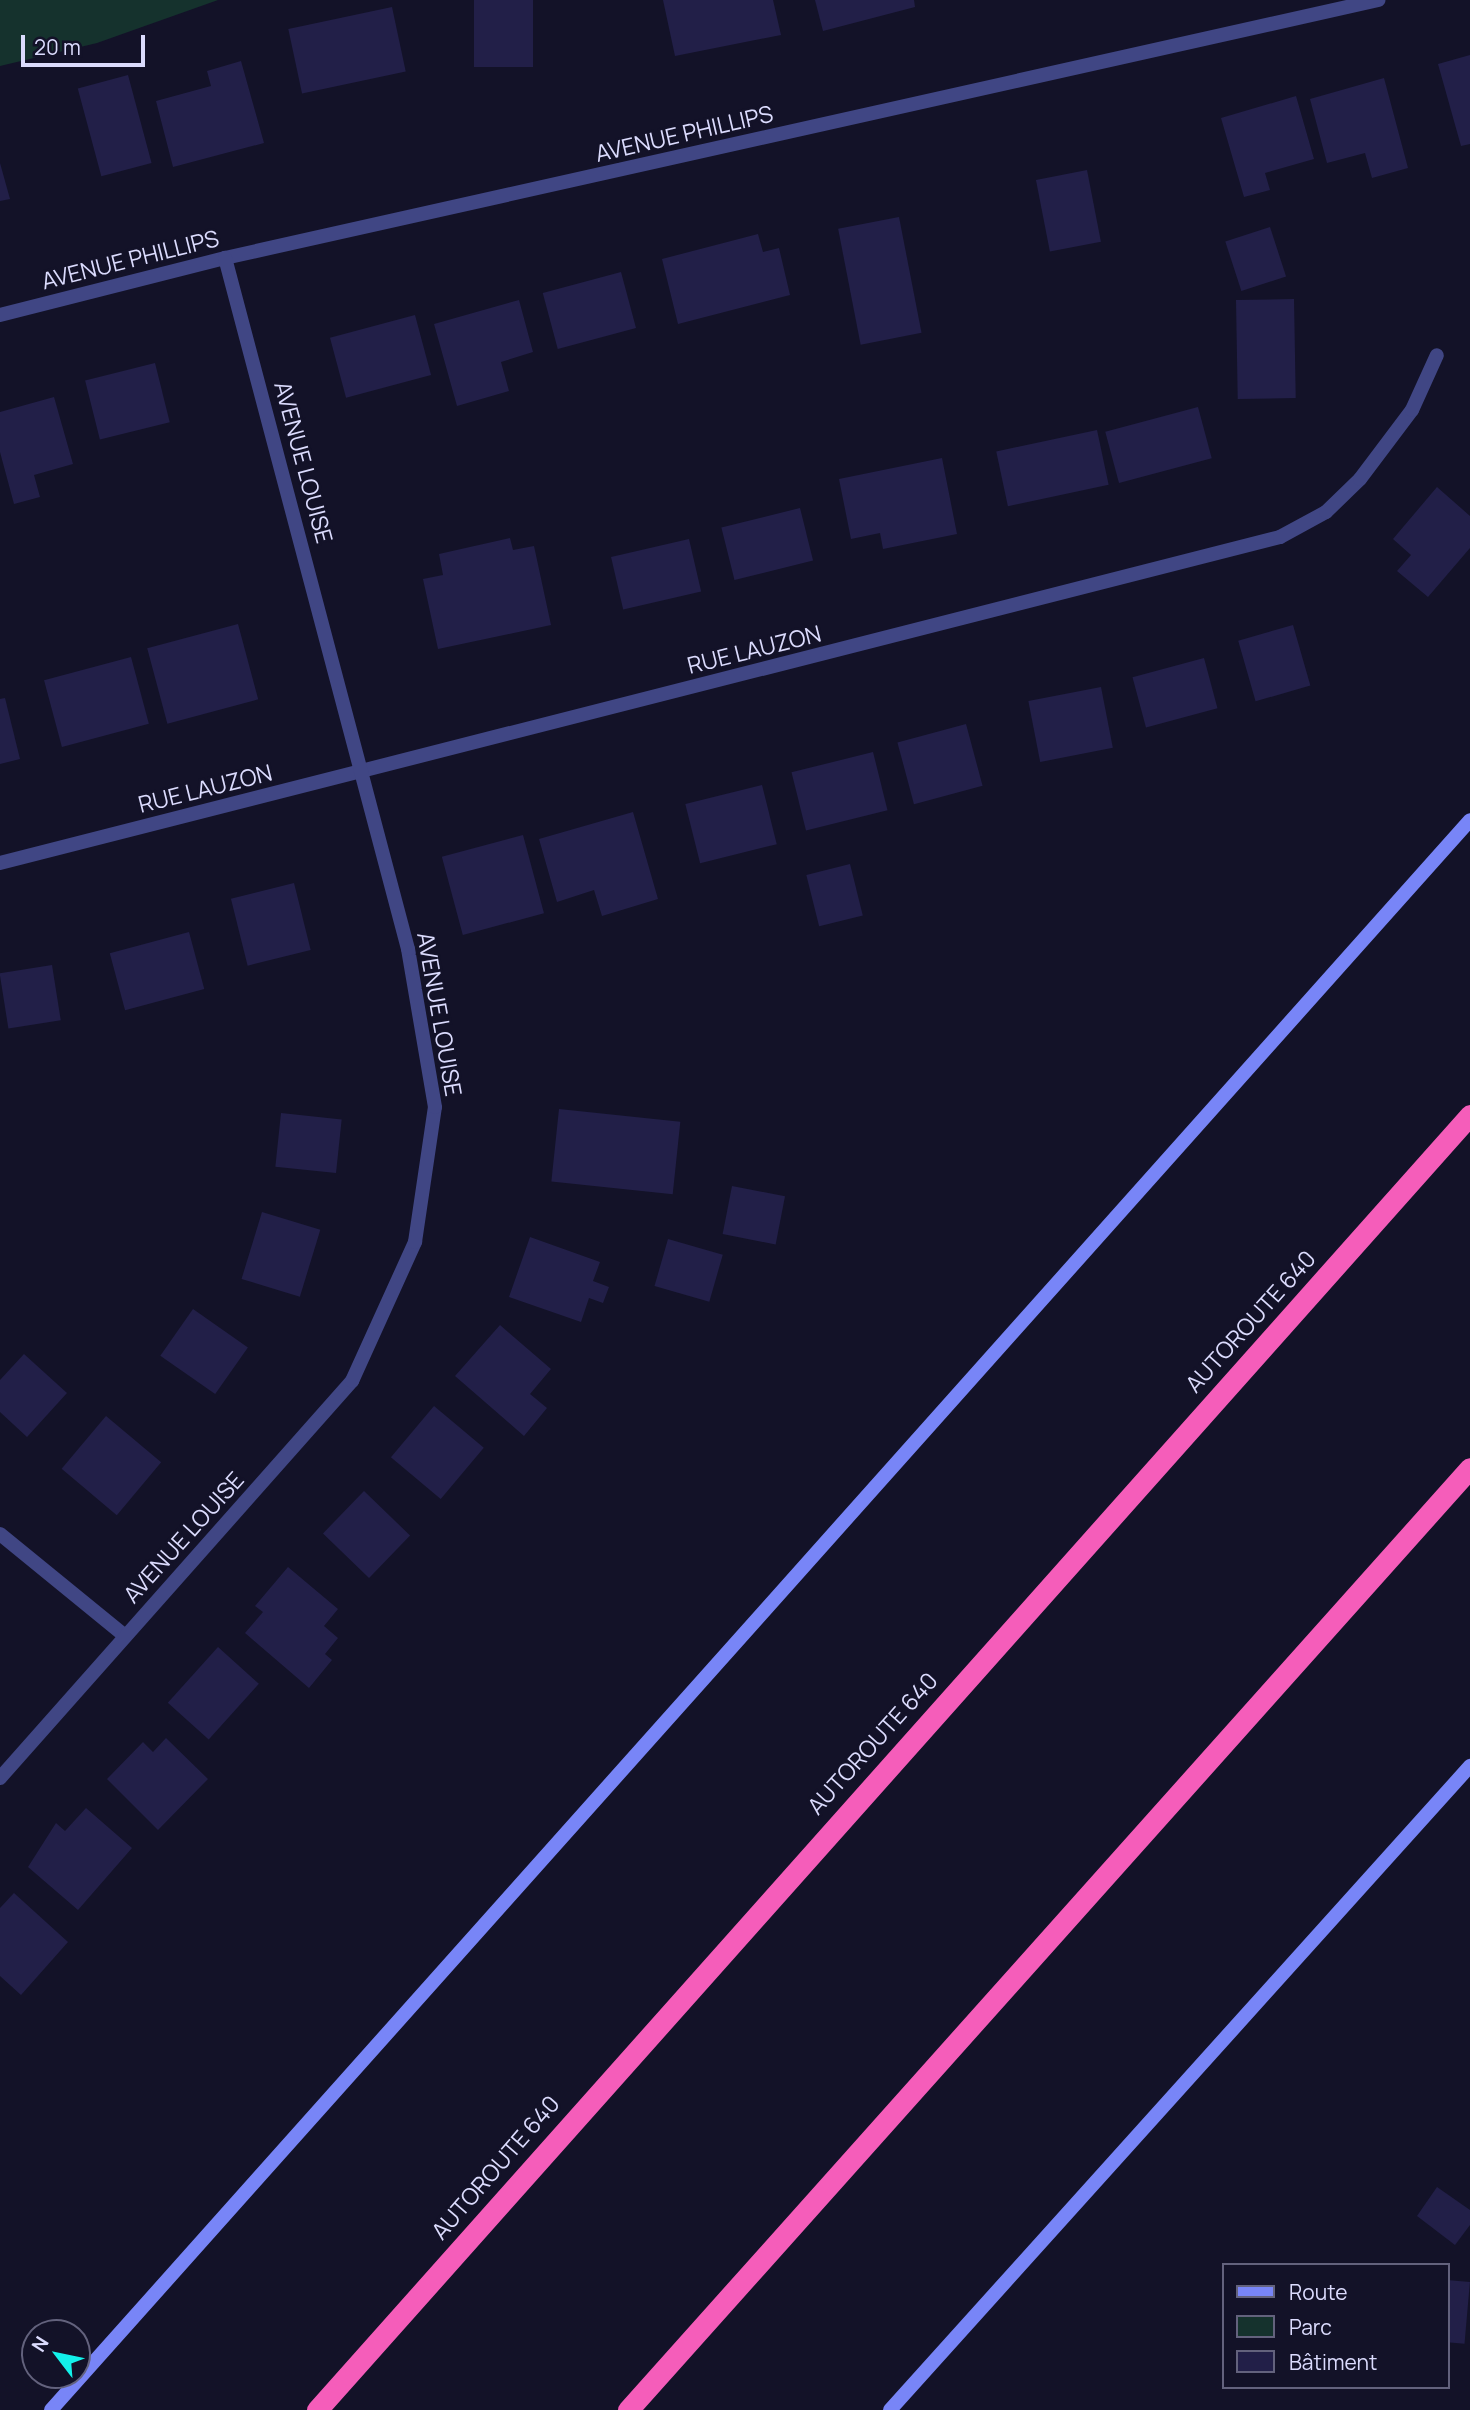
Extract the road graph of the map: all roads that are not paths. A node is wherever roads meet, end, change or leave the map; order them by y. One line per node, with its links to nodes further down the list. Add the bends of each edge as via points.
1 (1378, 0): 2 (street, AVENUE PHILLIPS)
2 (225, 258): 3 (street, AVENUE PHILLIPS); 5 (street, AVENUE LOUISE)
3 (0, 315)
4 (1437, 355): 5 (street, RUE LAUZON, via 1412,410 1366,472 1326,512 1280,537)
5 (363, 775): 7 (street, RUE LAUZON); 11 (street, AVENUE LOUISE, via 408,949 435,1107 415,1242 352,1381)
6 (1470, 820): 14 (main road)
7 (0, 863)
8 (1470, 1115): 15 (highway, AUTOROUTE 640)
9 (1470, 1468): 16 (highway)
10 (0, 1534): 11 (street)
11 (125, 1636): 13 (street, AVENUE LOUISE)
12 (1470, 1766): 17 (main road)
13 (0, 1778)
14 (51, 2410)
15 (317, 2410)
16 (628, 2410)
17 (890, 2410)

